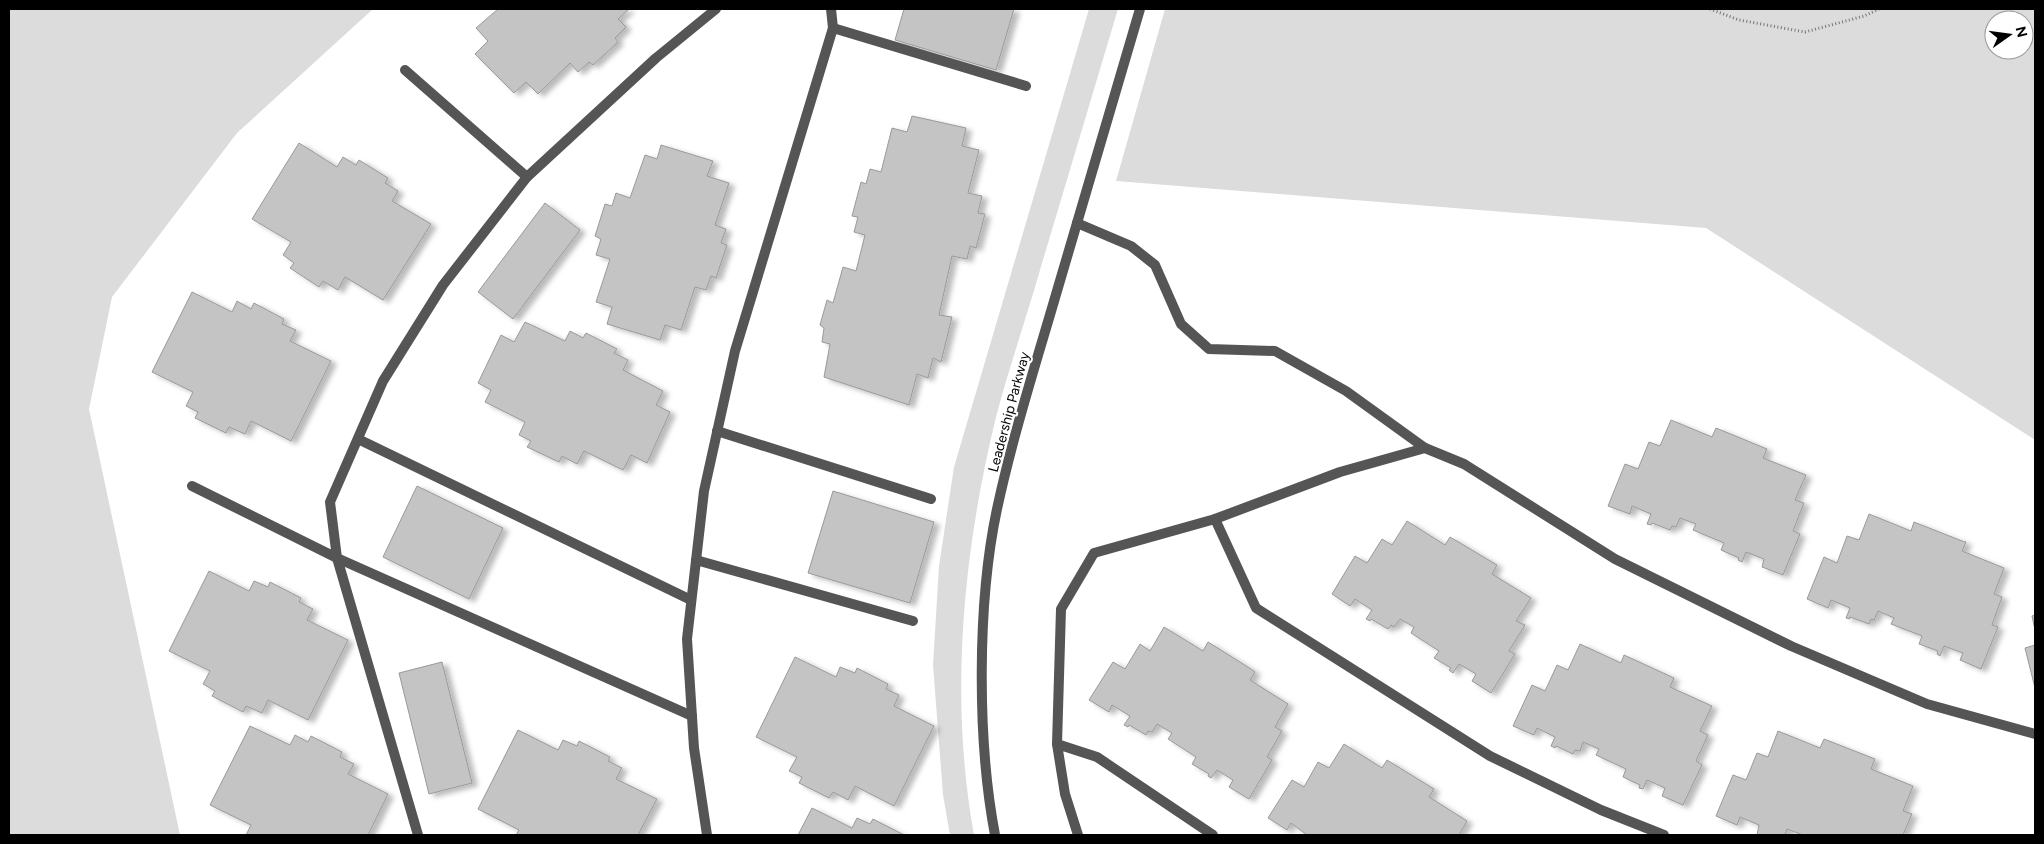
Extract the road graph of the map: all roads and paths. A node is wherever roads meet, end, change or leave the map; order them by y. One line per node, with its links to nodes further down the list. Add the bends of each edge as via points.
1 (716, 9): 9 (street, via 656,58)
2 (831, 9): 6 (street)
3 (1140, 9): 10 (street, Leadership Parkway)
4 (1710, 9): 5 (path, via 1739,20 1805,32)
5 (1879, 9)
6 (833, 28): 8 (street); 11 (street, via 734,351)
7 (405, 70): 9 (street)
8 (1026, 86)
9 (527, 176): 12 (street, via 443,285 383,381)
10 (1077, 223): 13 (street, via 1131,246 1155,265 1181,324 1210,349 1275,351 1346,391); 26 (street, Leadership Parkway, via 1017,428 997,510 983,654 984,734)
11 (717, 431): 15 (street); 18 (street, via 704,491)
12 (358, 439): 17 (street, via 330,502); 19 (street)
13 (1425, 448): 16 (street, via 1340,472); 22 (street, via 1464,464 1615,559 1792,646 1927,704)
14 (192, 486): 17 (street)
15 (931, 499)
16 (1215, 519): 23 (street, via 1094,553 1061,609); 29 (street, via 1256,608 1490,756 1601,810)
17 (337, 558): 21 (street); 24 (street)
18 (696, 560): 19 (street); 20 (street)
19 (691, 600): 21 (street, via 687,639)
20 (913, 621)
21 (692, 716): 25 (street)
22 (2035, 734)
23 (1057, 744): 27 (street, via 1065,794); 28 (street, via 1097,757)
24 (418, 835)
25 (707, 835)
26 (995, 835)
27 (1078, 835)
28 (1213, 835)
29 (1664, 835)

